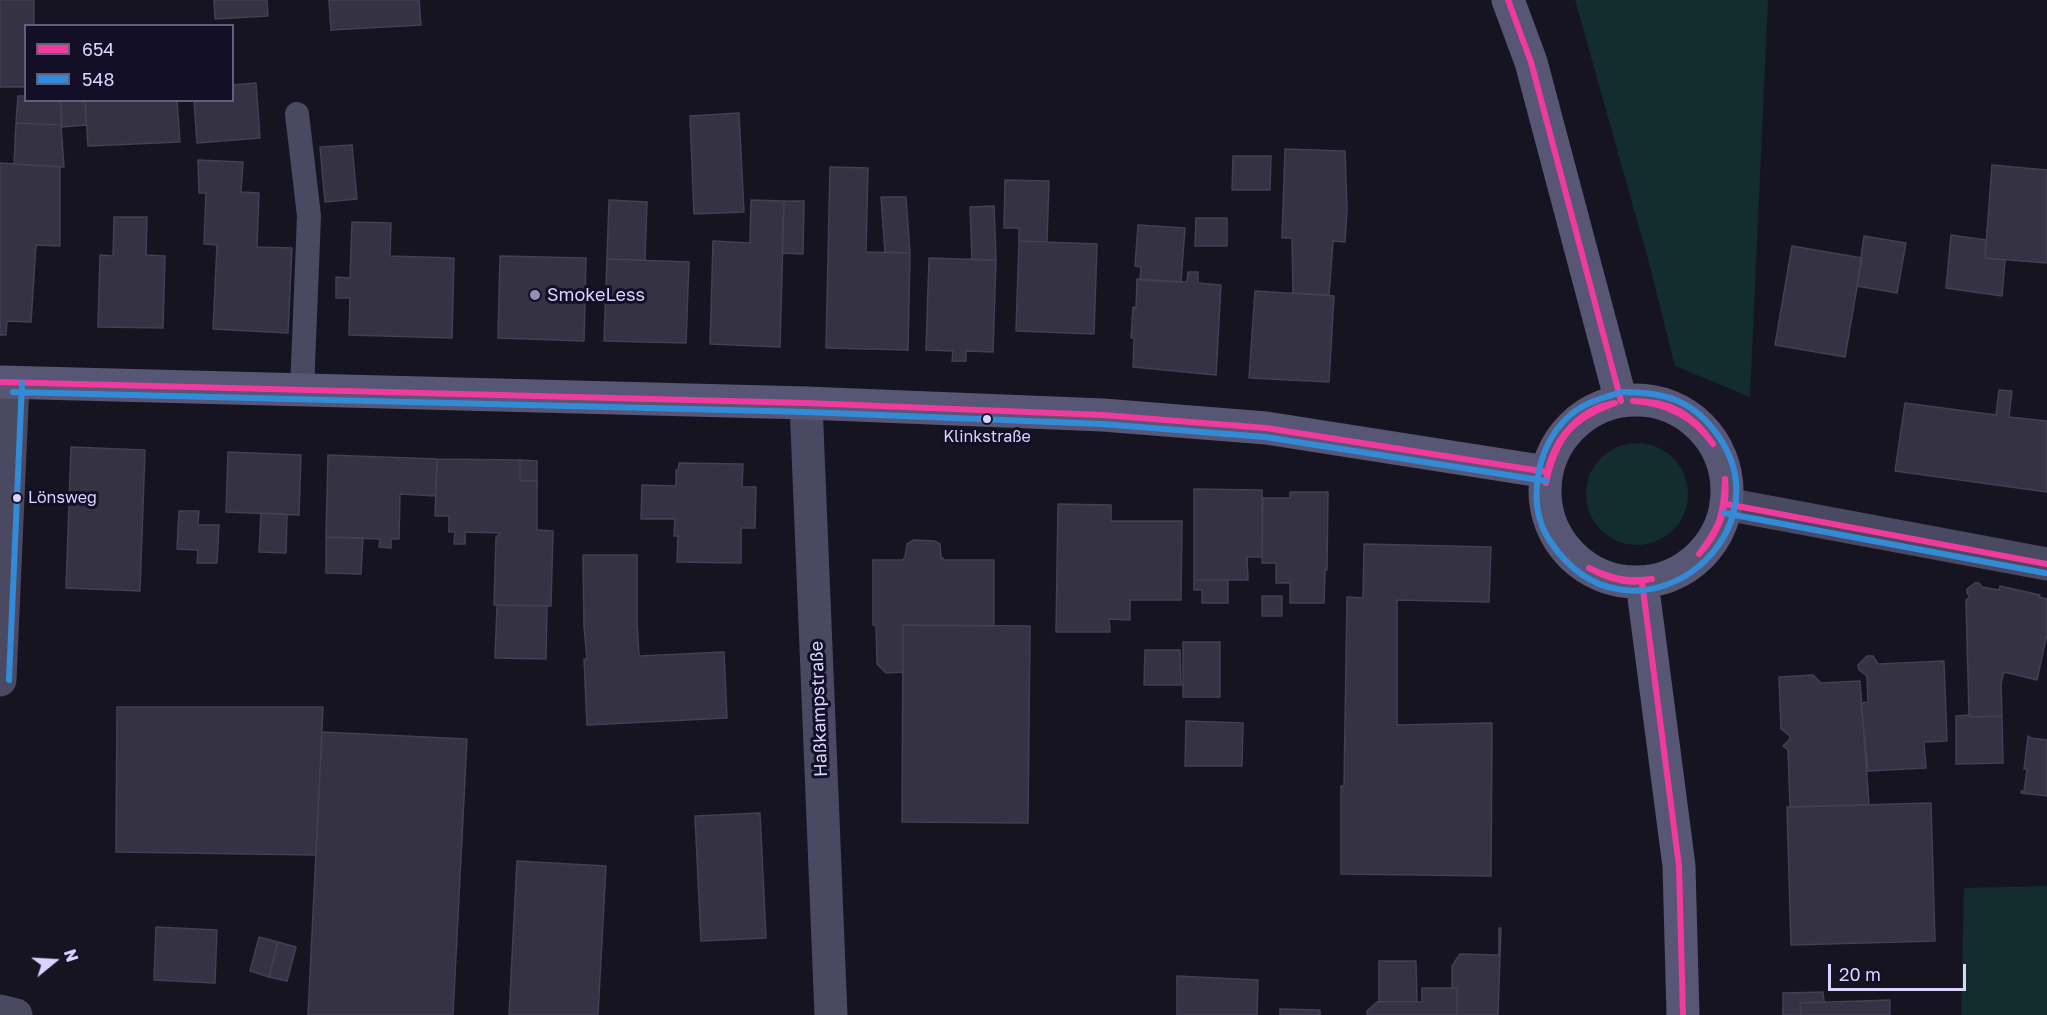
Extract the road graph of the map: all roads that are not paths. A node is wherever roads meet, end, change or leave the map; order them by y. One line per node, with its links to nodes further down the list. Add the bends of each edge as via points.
1 (1508, 0): 5 (main road, via 1531,62)
2 (297, 114): 4 (lane, via 309,216)
3 (6, 382): 4 (main road); 11 (street)
4 (302, 390): 6 (main road)
5 (1621, 401): 7 (main road, via 1595,410 1572,425 1556,447); 8 (main road, via 1649,401 1676,409 1700,426 1716,448 1725,476)
6 (806, 403): 7 (main road, via 1102,415 1266,428); 14 (street, Haßkampstraße)
7 (1547, 472): 10 (main road, via 1545,500 1552,527 1567,551 1588,569 1614,580)
8 (1726, 504): 9 (street); 10 (main road, via 1717,533 1698,558 1672,575)
9 (2047, 564)
10 (1642, 582): 15 (main road, via 1679,866)
11 (0, 680)
12 (0, 1011): 13 (street)
13 (15, 1015)
14 (831, 1015)
15 (1683, 1015)

